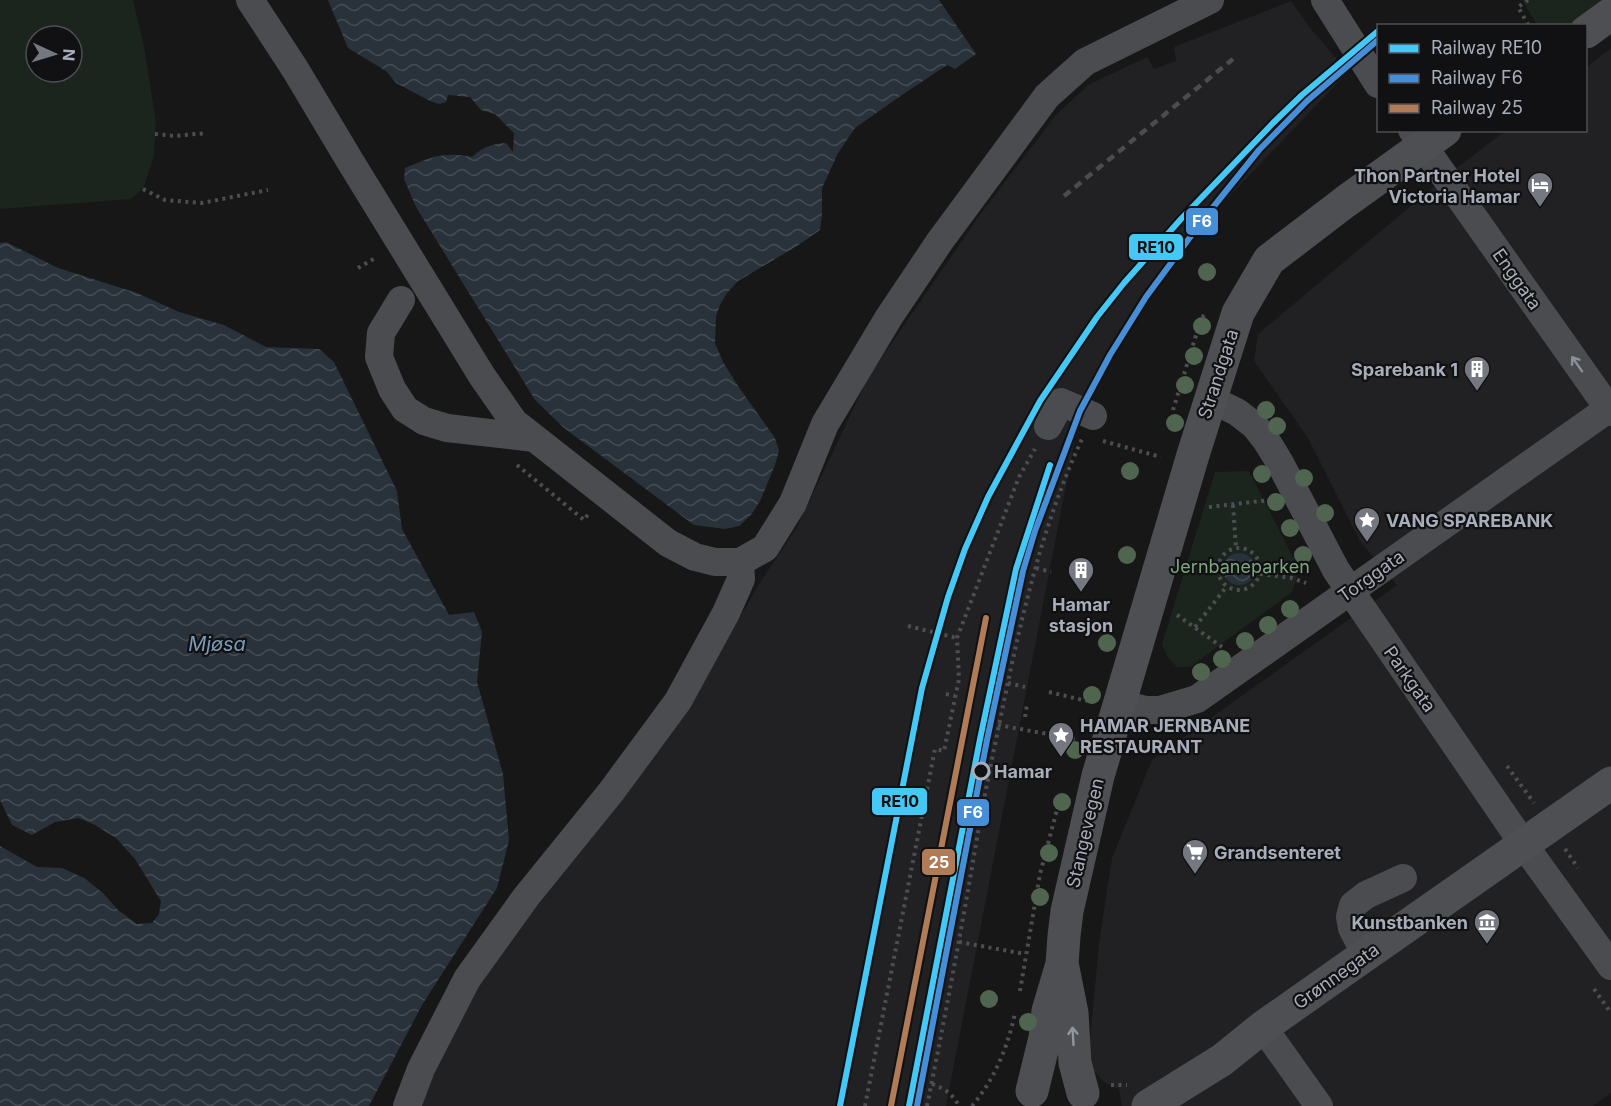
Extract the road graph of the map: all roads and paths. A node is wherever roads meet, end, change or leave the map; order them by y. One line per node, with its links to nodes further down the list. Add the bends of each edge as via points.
1 (250, 0): 19 (street, via 482,376 514,422)
2 (1325, 0): 8 (street)
3 (1528, 0): 6 (path, via 1518,7)
4 (1191, 4): 25 (street, via 1085,62 1047,96 889,316 825,424 793,503 765,548)
5 (1611, 14): 7 (main road)
6 (1528, 24)
7 (1587, 31)
8 (1377, 82)
9 (207, 133): 10 (path)
10 (155, 134)
11 (1427, 136): 15 (main road, Strandgata, via 1269,260 1238,313); 16 (street, Enggata, one-way to 11)
12 (143, 189): 13 (path, via 165,200 202,203)
13 (268, 190)
14 (401, 300): 19 (street, via 381,333 379,357 405,410 447,428)
15 (1210, 399): 31 (street, Parkgata, via 1237,412 1266,440); 42 (main road, Strandgata)
16 (1610, 409): 31 (street, Torggata)
17 (1048, 426): 18 (street, via 1061,402); 35 (path, via 1020,477)
18 (1091, 430): 20 (path); 26 (path, via 1074,458 1045,531)
19 (534, 438): 25 (street, via 668,543 695,557)
20 (1161, 457)
21 (1273, 499): 22 (path)
22 (1233, 505): 23 (path); 24 (path)
23 (1199, 508)
24 (1236, 548): 28 (path, via 1253,553); 30 (path, via 1221,558 1218,568)
25 (740, 562): 59 (street, via 741,579 726,613 678,701 467,979 421,1068)
26 (1036, 568): 27 (path); 37 (path)
27 (1051, 572)
28 (1260, 574): 29 (path); 30 (path, via 1246,589)
29 (1306, 583)
30 (1227, 586): 34 (path)
31 (1350, 591): 42 (street, Torggata, via 1197,699 1160,710); 48 (street, Parkgata)
32 (1169, 609): 34 (path)
33 (908, 626): 35 (path)
34 (1195, 627): 36 (path)
35 (957, 638): 41 (path)
36 (1224, 650)
37 (1008, 683): 38 (path); 45 (path)
38 (1025, 687)
39 (1049, 692): 42 (path)
40 (946, 694): 41 (path)
41 (955, 696): 60 (path, via 944,751 935,749)
42 (1103, 702): 53 (main road, Stangevegen, via 1098,776 1067,911)
43 (1028, 705): 44 (path)
44 (1025, 717)
45 (998, 725): 46 (path); 50 (path)
46 (1075, 739)
47 (1611, 783): 48 (main road, Grønnegata)
48 (1524, 845): 52 (main road, Grønnegata); 54 (street, Parkgata)
49 (1404, 878): 52 (street, via 1353,904 1352,928)
50 (959, 942): 51 (path); 56 (path)
51 (1025, 954)
52 (1366, 955): 55 (main road, Grønnegata)
53 (1062, 964): 57 (main road, Stangevegen, via 1048,1011 1045,1038); 58 (main road, Stangevegen, one-way to 53, via 1075,1063 1072,1013)
54 (1611, 966)
55 (1263, 1028): 63 (main road, Grønnegata, via 1222,1060); 64 (street)
56 (932, 1084): 61 (path); 62 (path, via 954,1096)
57 (1025, 1099): 58 (main road, via 1044,1086 1058,1084 1071,1087)
58 (1089, 1100)
59 (407, 1106)
60 (865, 1106)
61 (927, 1106)
62 (959, 1106)
63 (1148, 1106)
64 (1319, 1106)

